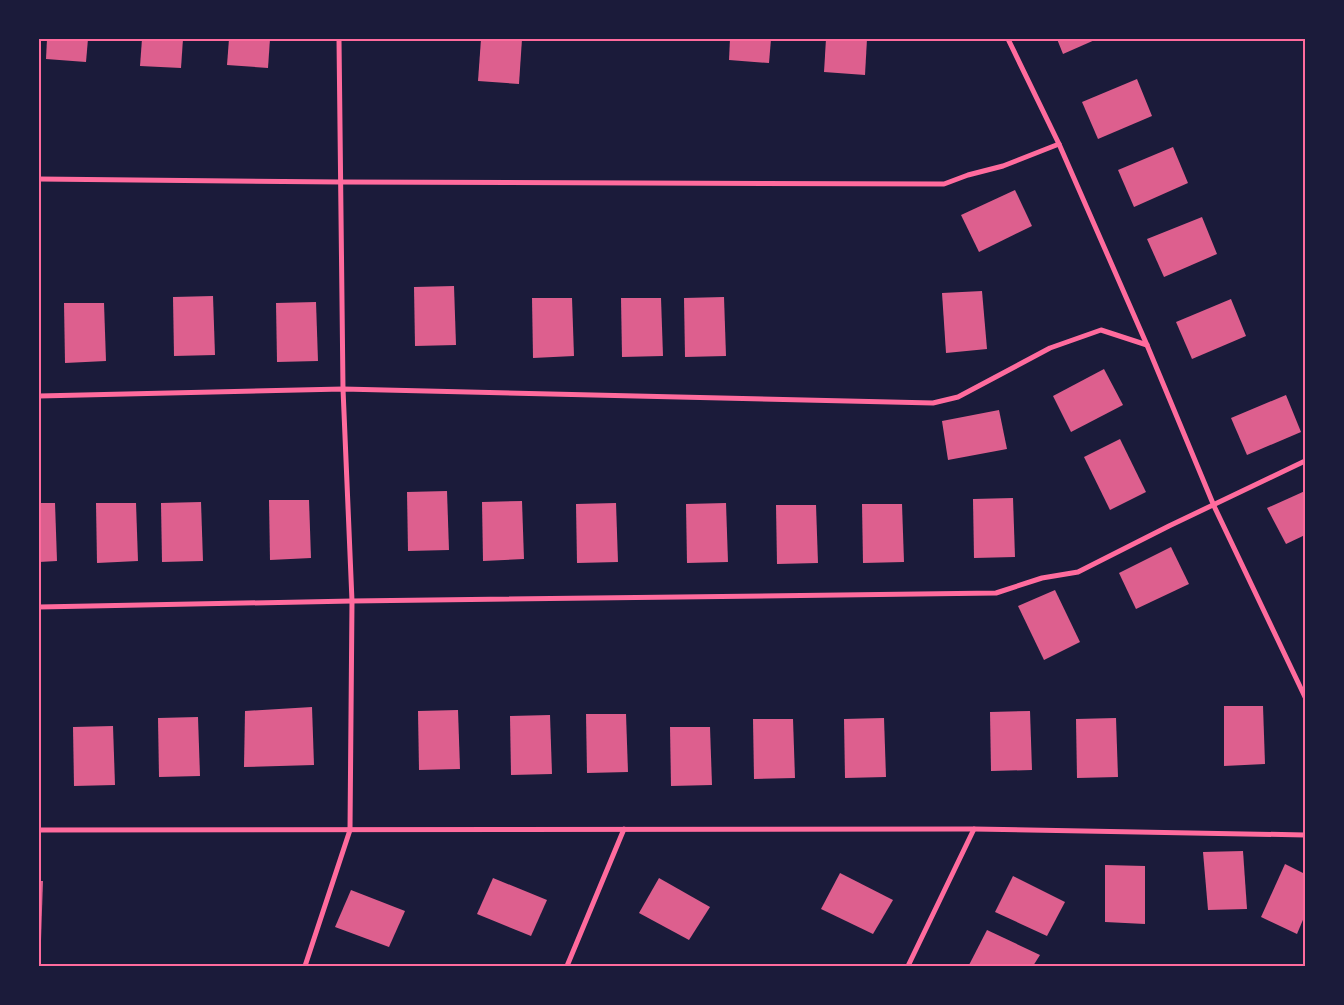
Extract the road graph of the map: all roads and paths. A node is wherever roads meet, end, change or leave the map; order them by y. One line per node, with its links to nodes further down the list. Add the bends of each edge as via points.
1 (339, 39): 5 (street)
2 (1008, 39): 3 (street)
3 (1059, 144): 5 (street, via 944,184); 6 (street)
4 (39, 179): 5 (street)
5 (340, 182): 7 (street)
6 (1147, 345): 7 (street, via 1101,330 1050,348 958,397 933,403); 10 (street)
7 (343, 389): 8 (street); 11 (street)
8 (39, 396)
9 (1305, 461): 10 (street)
10 (1214, 506): 11 (street, via 1078,572 1042,578 996,593); 13 (street)
11 (352, 601): 12 (street); 17 (street)
12 (39, 607)
13 (1305, 698)
14 (624, 829): 15 (street); 17 (street); 20 (street)
15 (974, 829): 18 (street); 21 (street)
16 (39, 830): 17 (street)
17 (350, 830): 19 (street)
18 (1305, 835)
19 (306, 966)
20 (567, 966)
21 (908, 966)

